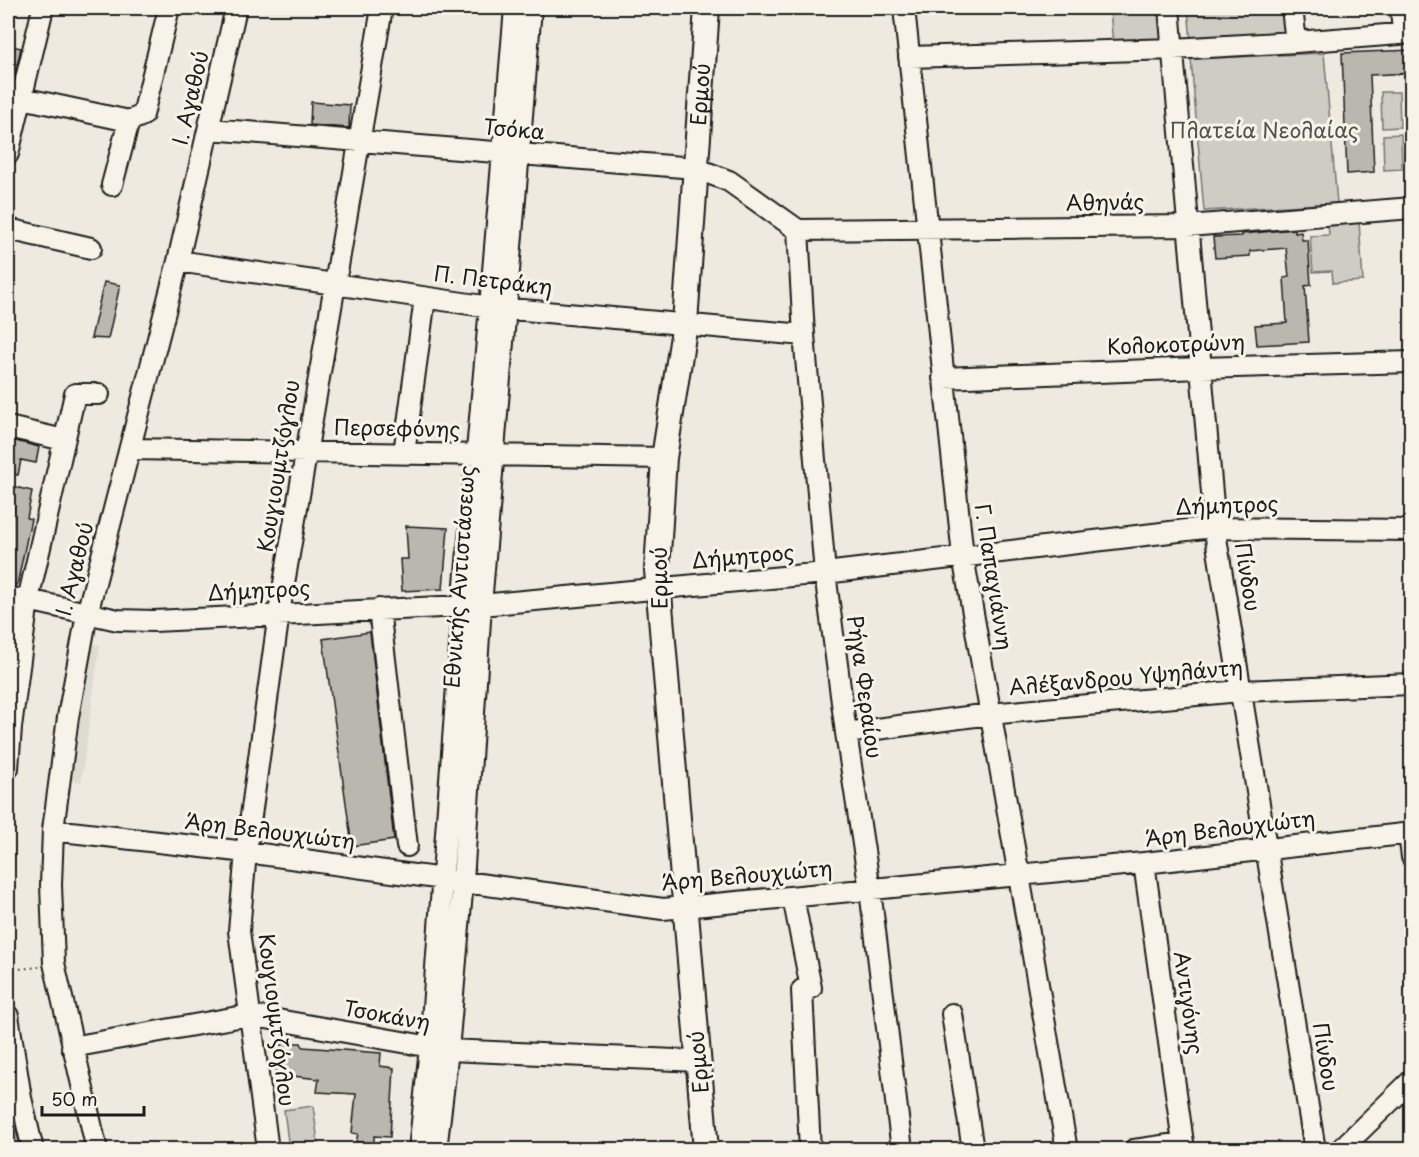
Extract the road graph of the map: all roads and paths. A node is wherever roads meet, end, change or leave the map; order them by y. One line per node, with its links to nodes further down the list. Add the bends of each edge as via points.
1 (43, 8): 16 (street)
2 (169, 8): 17 (street, via 143,115)
3 (236, 8): 18 (street, Ι. Αγαθού)
4 (382, 8): 19 (street, Κουγιουμτζόγλου)
5 (515, 8): 21 (street, Εθνικής Αντιστάσεως)
6 (531, 8): 21 (street, Εθνικής Αντιστάσεως)
7 (707, 8): 22 (main road, Ερμού)
8 (904, 8): 15 (street, Γ. Παπαγιάννη)
9 (1169, 8): 14 (street, Πίνδου)
10 (1292, 8): 13 (street)
11 (1401, 8): 12 (street)
12 (1407, 33): 13 (street)
13 (1296, 42): 14 (street)
14 (1173, 49): 15 (street); 25 (street, Πίνδου)
15 (909, 57): 28 (street, Γ. Παπαγιάννη)
16 (15, 96): 17 (street); 20 (street)
17 (129, 121): 23 (street)
18 (209, 129): 19 (street, Τσόκα); 30 (street, Ι. Αγαθού)
19 (358, 140): 21 (street, Τσόκα); 31 (street, Κουγιουμτζόγλου)
20 (8, 154)
21 (510, 154): 22 (street, Τσόκα); 33 (street, Εθνικής Αντιστάσεως)
22 (694, 168): 27 (street, Τσόκα, via 729,181); 34 (main road, Ερμού)
23 (112, 185)
24 (1412, 208): 25 (street, Αθηνάς)
25 (1188, 226): 28 (street, Αθηνάς); 37 (street, Πίνδου)
26 (8, 229): 29 (street)
27 (798, 230): 28 (street, Αθηνάς); 35 (street, Ρήγα Φεραίου)
28 (929, 230): 38 (street, Γ. Παπαγιάννη)
29 (91, 248)
30 (178, 261): 31 (street, Π. Πετράκη); 42 (street, Ι. Αγαθού)
31 (334, 284): 32 (street, Π. Πετράκη); 43 (street, Κουγιουμτζόγλου)
32 (425, 298): 33 (street, Π. Πετράκη); 44 (street)
33 (498, 308): 34 (street, Π. Πετράκη); 45 (street, Εθνικής Αντιστάσεως)
34 (685, 323): 35 (street, Π. Πετράκη); 46 (main road, Ερμού)
35 (804, 335): 50 (street, Ρήγα Φεραίου)
36 (1412, 362): 37 (street, Κολοκοτρώνη)
37 (1201, 368): 38 (street, Κολοκοτρώνη); 47 (street, Πίνδου)
38 (943, 378): 49 (street, Γ. Παπαγιάννη)
39 (99, 394): 41 (street, via 75,394)
40 (8, 427): 41 (street)
41 (64, 440): 53 (street)
42 (130, 449): 43 (street, Περσεφόνης); 56 (street, Ι. Αγαθού)
43 (307, 451): 44 (street, Περσεφόνης); 57 (street, Κουγιουμτζόγλου)
44 (404, 453): 45 (street, Περσεφόνης)
45 (486, 453): 46 (street, Περσεφόνης); 54 (street, Εθνικής Αντιστάσεως)
46 (664, 458): 51 (main road, Ερμού)
47 (1215, 527): 48 (street, Δήμητρος); 49 (street, Δήμητρος); 59 (street, Πίνδου)
48 (1412, 530)
49 (963, 556): 50 (street, Δήμητρος); 60 (street, Γ. Παπαγιάννη)
50 (825, 573): 51 (street, Δήμητρος); 61 (street, Ρήγα Φεραίου)
51 (658, 588): 54 (street, Δήμητρος); 75 (main road, Ερμού)
52 (8, 598): 53 (street, Δήμητρος)
53 (28, 600): 56 (street, Δήμητρος); 62 (street)
54 (472, 606): 55 (street, Δήμητρος); 71 (street, Εθνικής Αντιστάσεως); 72 (street, Εθνικής Αντιστάσεως)
55 (380, 609): 57 (street, Δήμητρος); 65 (street)
56 (87, 614): 57 (street, Δήμητρος, via 154,621); 63 (street, Ι. Αγαθού)
57 (279, 614): 67 (street, Κουγιουμτζόγλου)
58 (1412, 684): 59 (street, Αλέξανδρου Υψηλάντη)
59 (1240, 691): 60 (street, Αλέξανδρου Υψηλάντη); 66 (street, Πίνδου)
60 (990, 714): 61 (street, Αλέξανδρου Υψηλάντη); 70 (street, Γ. Παπαγιάννη)
61 (846, 733): 73 (street, Ρήγα Φεραίου)
62 (8, 768)
63 (53, 830): 67 (street, Άρη Βελουχιώτη); 76 (street, Ι. Αγαθού)
64 (1410, 834): 66 (street, Άρη Βελουχιώτη); 68 (street)
65 (407, 846)
66 (1267, 848): 69 (street, Άρη Βελουχιώτη); 98 (street, Πίνδου)
67 (246, 852): 71 (street, Άρη Βελουχιώτη); 79 (street, Κουγιουμτζόγλου, via 239,931)
68 (1412, 858)
69 (1144, 863): 70 (street, Άρη Βελουχιώτη); 86 (street, Αντιγόνης)
70 (1018, 875): 73 (street, Άρη Βελουχιώτη); 96 (street, Γ. Παπαγιάννη)
71 (442, 879): 72 (street, Άρη Βελουχιώτη); 82 (street, Εθνικής Αντιστάσεως)
72 (463, 881): 75 (street, Άρη Βελουχιώτη, via 663,909); 82 (street, Εθνικής Αντιστάσεως)
73 (870, 890): 74 (street, Άρη Βελουχιώτη); 94 (street, Ρήγα Φεραίου)
74 (793, 897): 75 (street, Άρη Βελουχιώτη); 93 (street, via 811,988 802,990)
75 (686, 908): 83 (main road, Ερμού)
76 (54, 963): 77 (path); 81 (street, Ι. Αγαθού)
77 (8, 970)
78 (952, 1014): 95 (street)
79 (249, 1015): 81 (street, Τσοκάνη); 82 (street, Τσοκάνη); 89 (street, Κουγιουμτζόγλου)
80 (8, 1016): 85 (street)
81 (72, 1047): 88 (street, Ι. Αγαθού)
82 (439, 1049): 83 (street, Τσοκάνη); 90 (street, Εθνικής Αντιστάσεως); 91 (street, Εθνικής Αντιστάσεως)
83 (698, 1061): 92 (main road, Ερμού)
84 (1412, 1080): 99 (street)
85 (14, 1100): 87 (street)
86 (1183, 1146): 97 (street)
87 (33, 1149)
88 (97, 1149)
89 (268, 1149)
90 (419, 1149)
91 (436, 1149)
92 (706, 1149)
93 (810, 1149)
94 (902, 1149)
95 (973, 1149)
96 (1067, 1149)
97 (1134, 1149)
98 (1315, 1149)
99 (1340, 1149)

